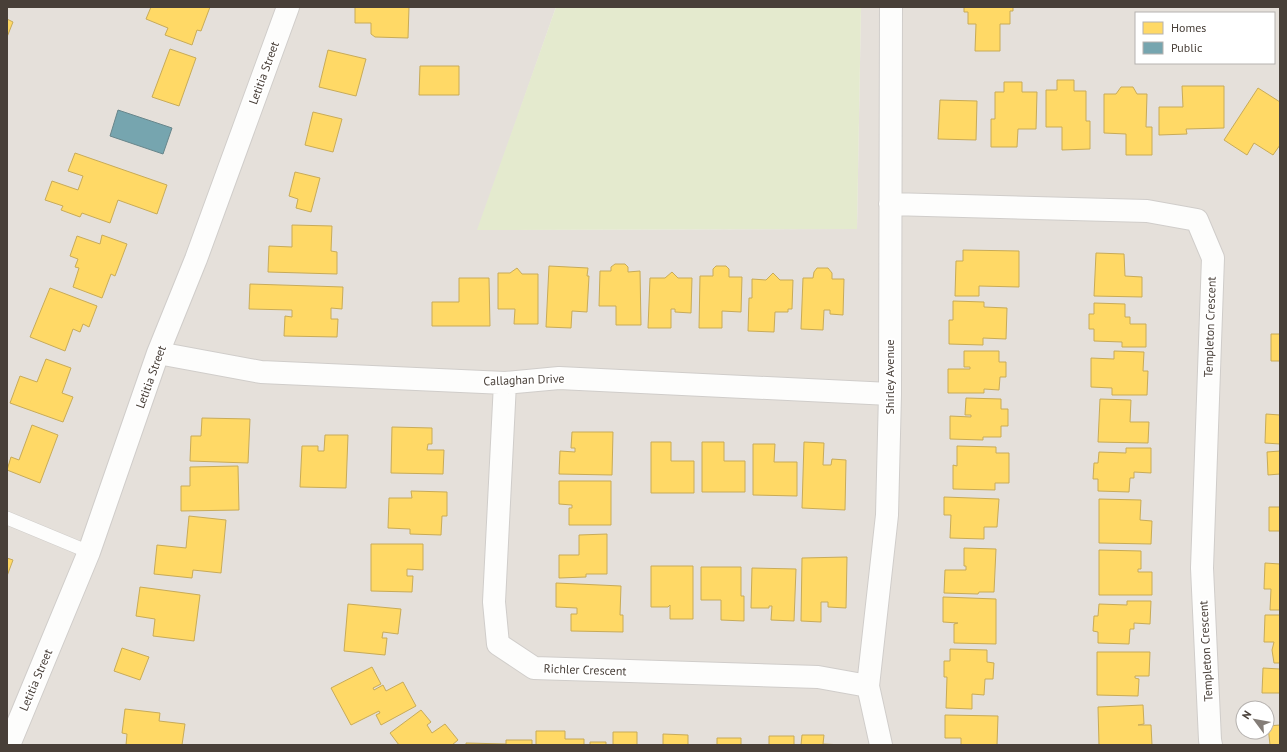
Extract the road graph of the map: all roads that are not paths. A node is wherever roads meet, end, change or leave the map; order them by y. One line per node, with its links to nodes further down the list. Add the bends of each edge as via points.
1 (288, 7): 4 (street, Letitia Street, via 196,259)
2 (892, 7): 3 (street, Shirley Avenue)
3 (890, 204): 6 (street, Shirley Avenue); 12 (street, Templeton Crescent, via 1147,211 1197,220 1213,258 1202,568)
4 (158, 353): 5 (street, Callaghan Drive, via 261,372); 8 (street, Letitia Street)
5 (504, 383): 6 (street, Callaghan Drive, via 559,378); 9 (street, Richler Crescent, via 494,602 498,644 534,668 818,677)
6 (890, 394): 9 (street, Shirley Avenue, via 887,515)
7 (7, 518): 8 (lane)
8 (89, 552): 10 (street, Letitia Street)
9 (868, 686): 11 (street, Shirley Avenue)
10 (9, 745)
11 (881, 745)
12 (1211, 745)

